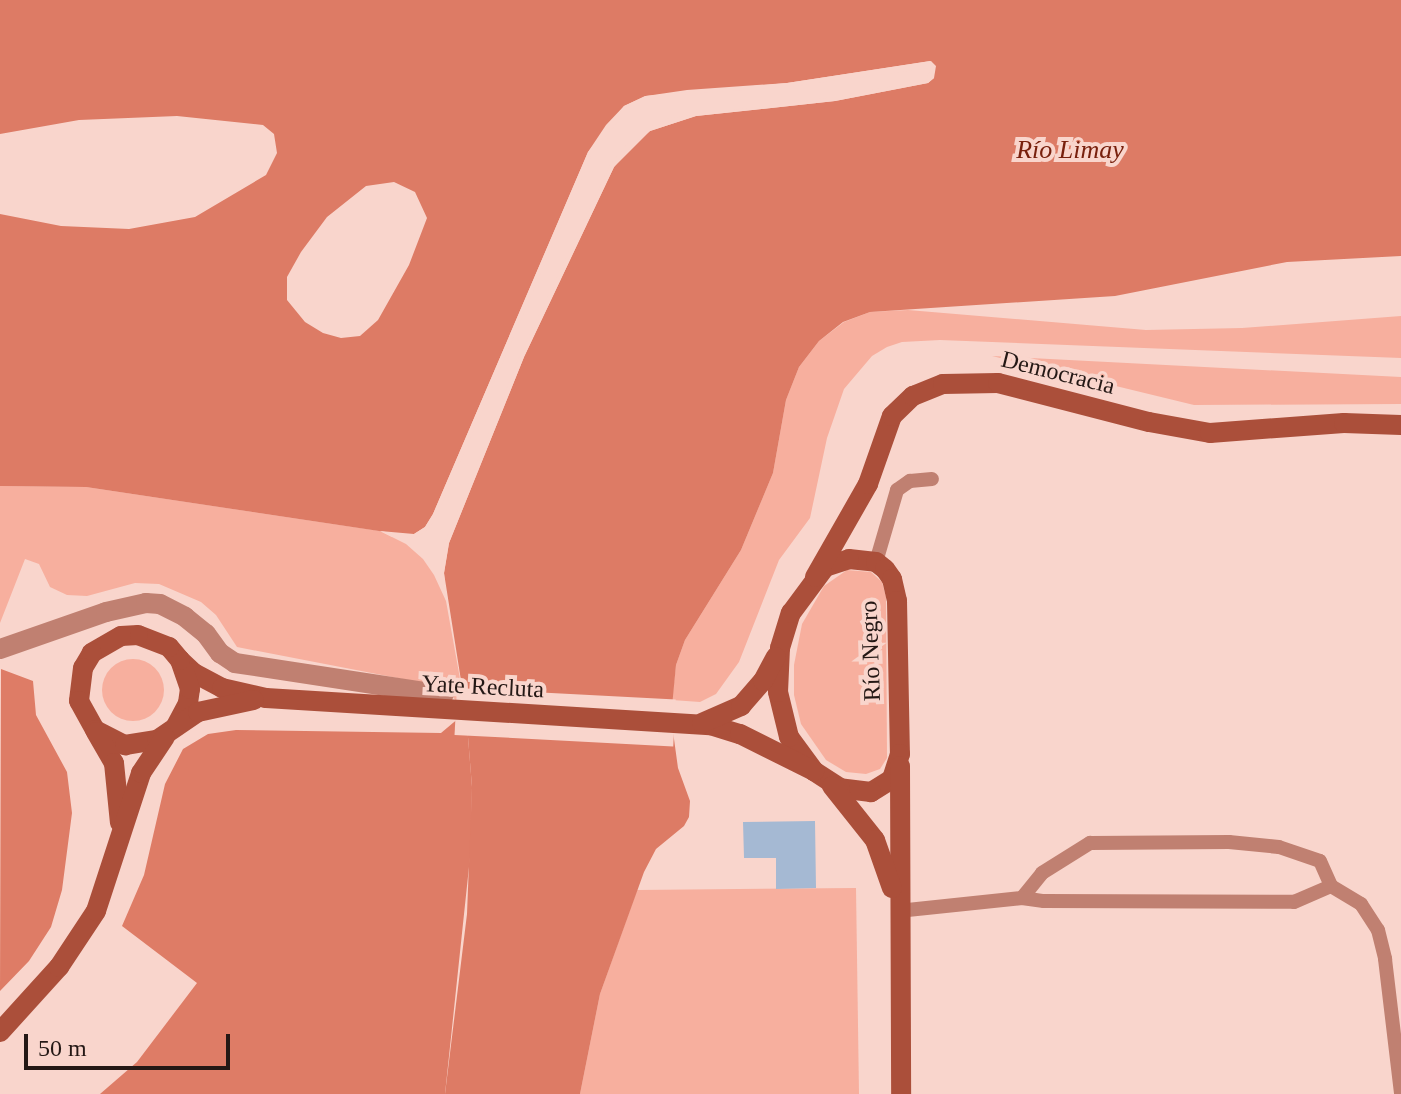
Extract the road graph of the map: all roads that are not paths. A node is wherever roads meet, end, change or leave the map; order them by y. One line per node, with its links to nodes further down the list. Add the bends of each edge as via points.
1 (1401, 425): 4 (main road, Democracia, via 1344,423 1210,433 998,383 943,384 913,396 892,416 868,484)
2 (932, 479): 3 (lane, via 910,481 897,490)
3 (876, 562): 4 (main road, via 836,562); 13 (main road, Río Negro, via 896,589)
4 (815, 577): 5 (main road, Río Negro, via 791,613)
5 (780, 648): 10 (main road, Yate Recluta, via 763,681 741,706); 14 (main road, Río Negro, via 782,715 789,737)
6 (0, 649): 9 (street, via 106,612 160,604 185,617 235,663)
7 (180, 660): 8 (main road, Yate Recluta, via 222,688); 11 (main road, Yate Recluta, via 169,647 138,635 121,636 92,653 78,684 79,701); 12 (main road, Yate Recluta, via 190,689)
8 (266, 698): 9 (main road, Yate Recluta); 12 (main road, Yate Recluta, via 212,707)
9 (443, 703): 10 (main road, Yate Recluta)
10 (698, 724): 14 (main road, Yate Recluta, via 740,734)
11 (95, 730): 12 (main road, Yate Recluta, via 125,745 142,745); 15 (main road, Yate Recluta, via 114,763)
12 (172, 730): 15 (main road, Yate Recluta, via 141,773)
13 (900, 754): 14 (main road, via 892,779 883,787 854,792); 18 (main road, Río Negro)
14 (820, 776): 18 (main road, Río Negro, via 875,840)
15 (121, 831): 19 (main road, Yate Recluta, via 105,889 85,930 45,985)
16 (1331, 886): 17 (lane, via 1294,902); 17 (lane, via 1320,861 1279,847 1118,841 1090,843 1065,856); 21 (lane, via 1361,904 1378,930)
17 (1022, 898): 18 (lane)
18 (898, 911): 20 (main road, Río Negro)
19 (0, 1032)
20 (901, 1094)
21 (1401, 1094)

